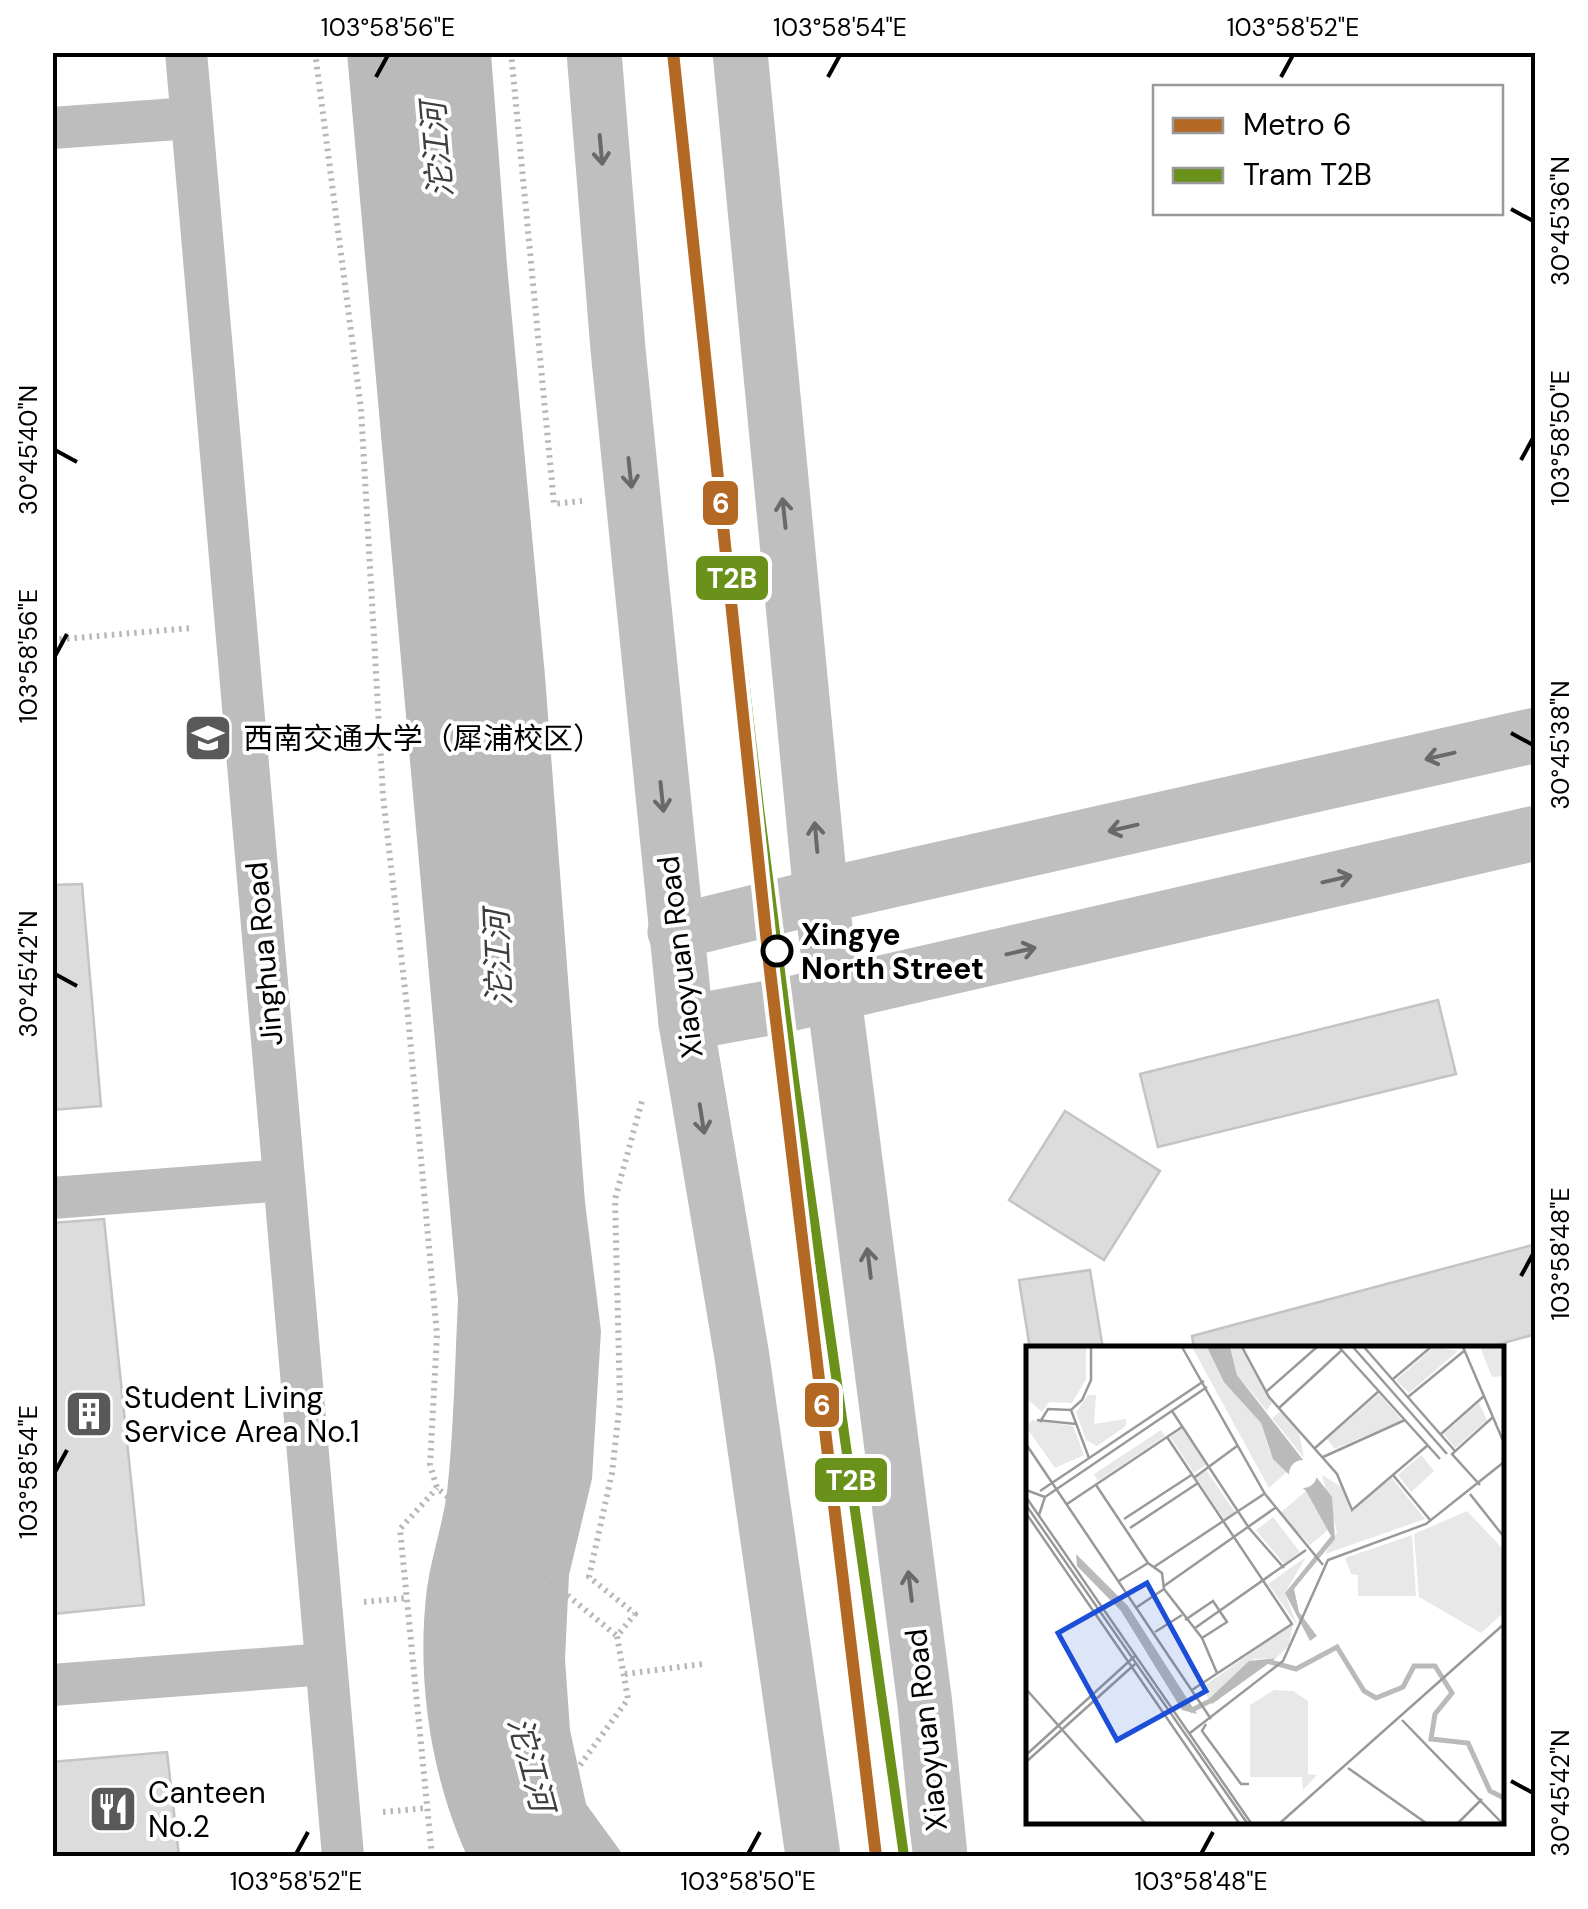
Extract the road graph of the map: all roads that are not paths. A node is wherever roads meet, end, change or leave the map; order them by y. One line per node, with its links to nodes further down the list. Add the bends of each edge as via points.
1 (186, 52): 4 (street, Jinghua Road)
2 (594, 52): 9 (street, Xiaoyuan Road, one-way to 9)
3 (740, 52): 8 (street, Xiaoyuan Road, one-way to 3)
4 (191, 118): 5 (street); 12 (street, Jinghua Road)
5 (52, 128)
6 (1536, 735): 8 (street, one-way to 8)
7 (1536, 833): 10 (street, one-way to 7)
8 (821, 896): 9 (street); 10 (street, Xiaoyuan Road)
9 (675, 932): 11 (street, Xiaoyuan Road)
10 (834, 994): 11 (street); 18 (street, Xiaoyuan Road, one-way to 10)
11 (686, 1023): 17 (street, Xiaoyuan Road, one-way to 17)
12 (284, 1180): 13 (street); 14 (street, Jinghua Road)
13 (52, 1198)
14 (326, 1664): 15 (street); 16 (street, Jinghua Road)
15 (52, 1685)
16 (343, 1856)
17 (814, 1856)
18 (940, 1856)

